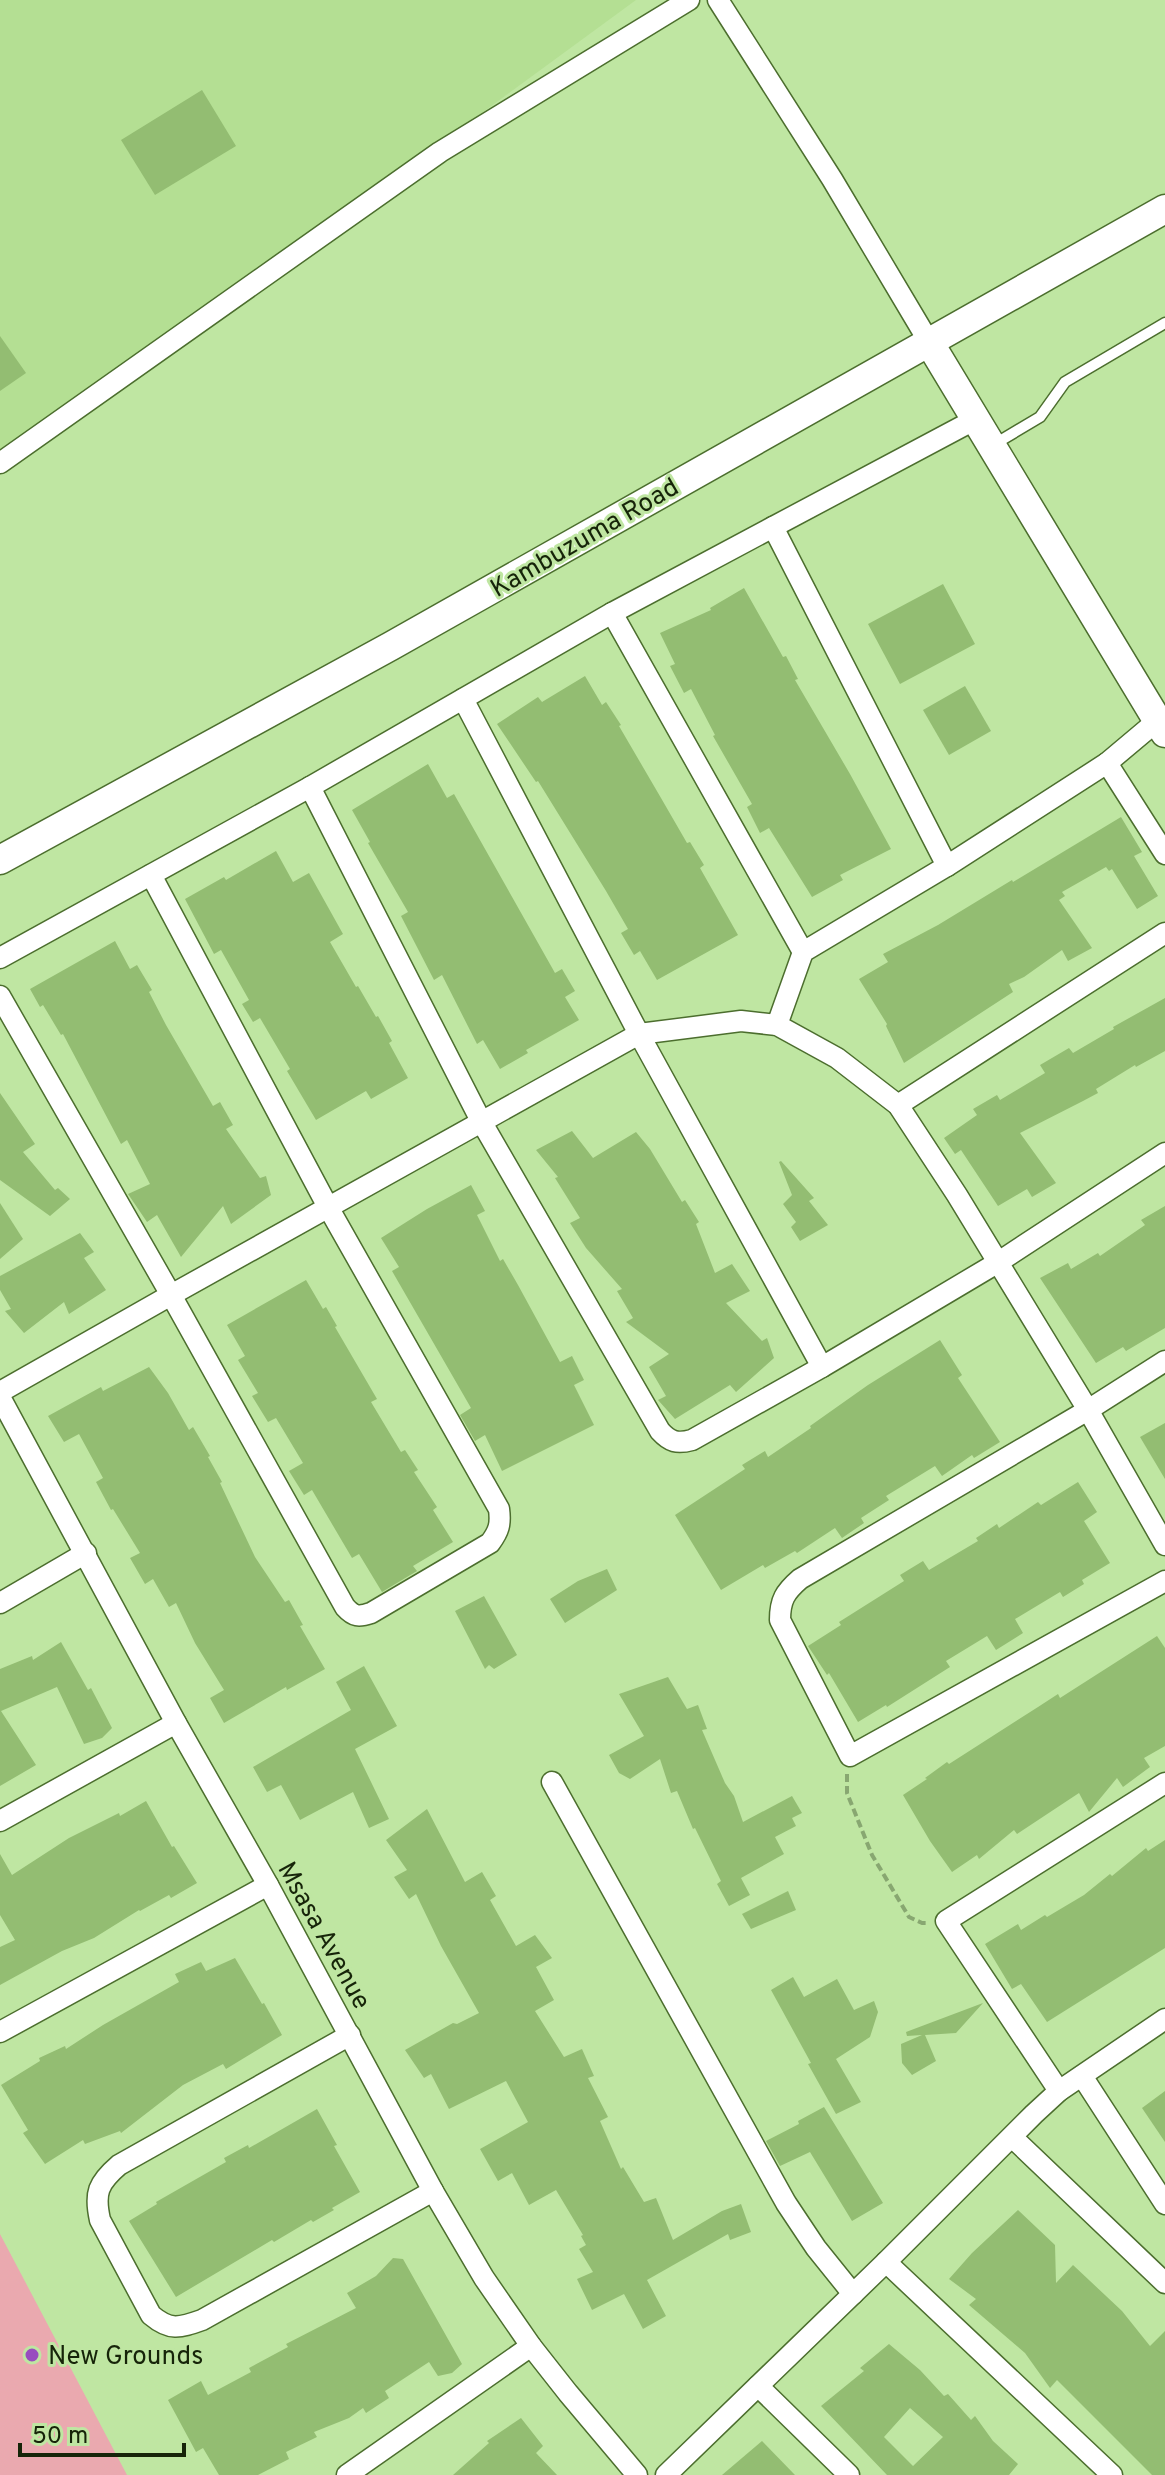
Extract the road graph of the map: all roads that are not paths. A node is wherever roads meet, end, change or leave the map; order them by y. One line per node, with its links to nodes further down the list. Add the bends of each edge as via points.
1 (689, 0): 8 (street, via 440,152)
2 (718, 0): 5 (street)
3 (1165, 209): 5 (main road, Kambuzuma Road)
4 (1165, 323): 7 (lane, via 1065,382 1040,417)
5 (929, 342): 6 (main road); 16 (main road, Kambuzuma Road)
6 (976, 419): 7 (main road); 9 (street)
7 (992, 446): 12 (main road)
8 (0, 463)
9 (773, 527): 10 (street); 17 (street)
10 (612, 613): 11 (street); 20 (street)
11 (463, 699): 14 (street); 24 (street)
12 (1161, 727): 13 (street)
13 (1107, 763): 15 (street); 17 (street)
14 (310, 787): 18 (street); 26 (street)
15 (1165, 854)
16 (0, 860)
17 (947, 866): 20 (street)
18 (151, 875): 21 (street); 28 (street)
19 (1165, 933): 25 (street)
20 (803, 952): 23 (street)
21 (0, 958)
22 (0, 996): 30 (street)
23 (777, 1025): 24 (street, via 741,1021); 25 (street, via 837,1058)
24 (639, 1034): 26 (street); 32 (street)
25 (898, 1105): 29 (street)
26 (481, 1121): 28 (street); 32 (street, via 668,1439 692,1440)
27 (1165, 1153): 29 (street)
28 (328, 1207): 30 (street); 30 (street, via 499,1509 501,1521 490,1543 371,1613 352,1615 345,1607)
29 (997, 1263): 32 (street); 34 (street)
30 (171, 1295): 33 (street)
31 (1165, 1361): 34 (street)
32 (822, 1367)
33 (0, 1395): 36 (street, Msasa Avenue)
34 (1088, 1410): 35 (street); 37 (street, via 800,1579 780,1602 780,1620 850,1756)
35 (1165, 1545)
36 (86, 1553): 38 (street); 39 (street, Msasa Avenue)
37 (1165, 1581)
38 (0, 1603)
39 (176, 1723): 42 (street); 43 (street, Msasa Avenue)
40 (552, 1782): 54 (street, via 786,2203)
41 (1165, 1783): 48 (street, via 946,1921)
42 (0, 1821)
43 (268, 1885): 45 (street); 46 (street, Msasa Avenue)
44 (1165, 2019): 47 (street)
45 (0, 2032)
46 (350, 2035): 50 (street, Msasa Avenue); 50 (street, via 119,2165 98,2191 100,2220 151,2315 164,2326 175,2327 202,2320)
47 (1082, 2076): 48 (street); 51 (street)
48 (1059, 2091): 49 (street)
49 (1012, 2137): 52 (street); 53 (street)
50 (433, 2191): 55 (street, Msasa Avenue)
51 (1165, 2204)
52 (886, 2262): 54 (street); 61 (street)
53 (1165, 2283)
54 (853, 2294): 56 (street)
55 (531, 2346): 57 (street); 58 (street, Msasa Avenue)
56 (758, 2386): 59 (street); 60 (street)
57 (347, 2475)
58 (637, 2475)
59 (666, 2475)
60 (849, 2475)
61 (1112, 2475)

